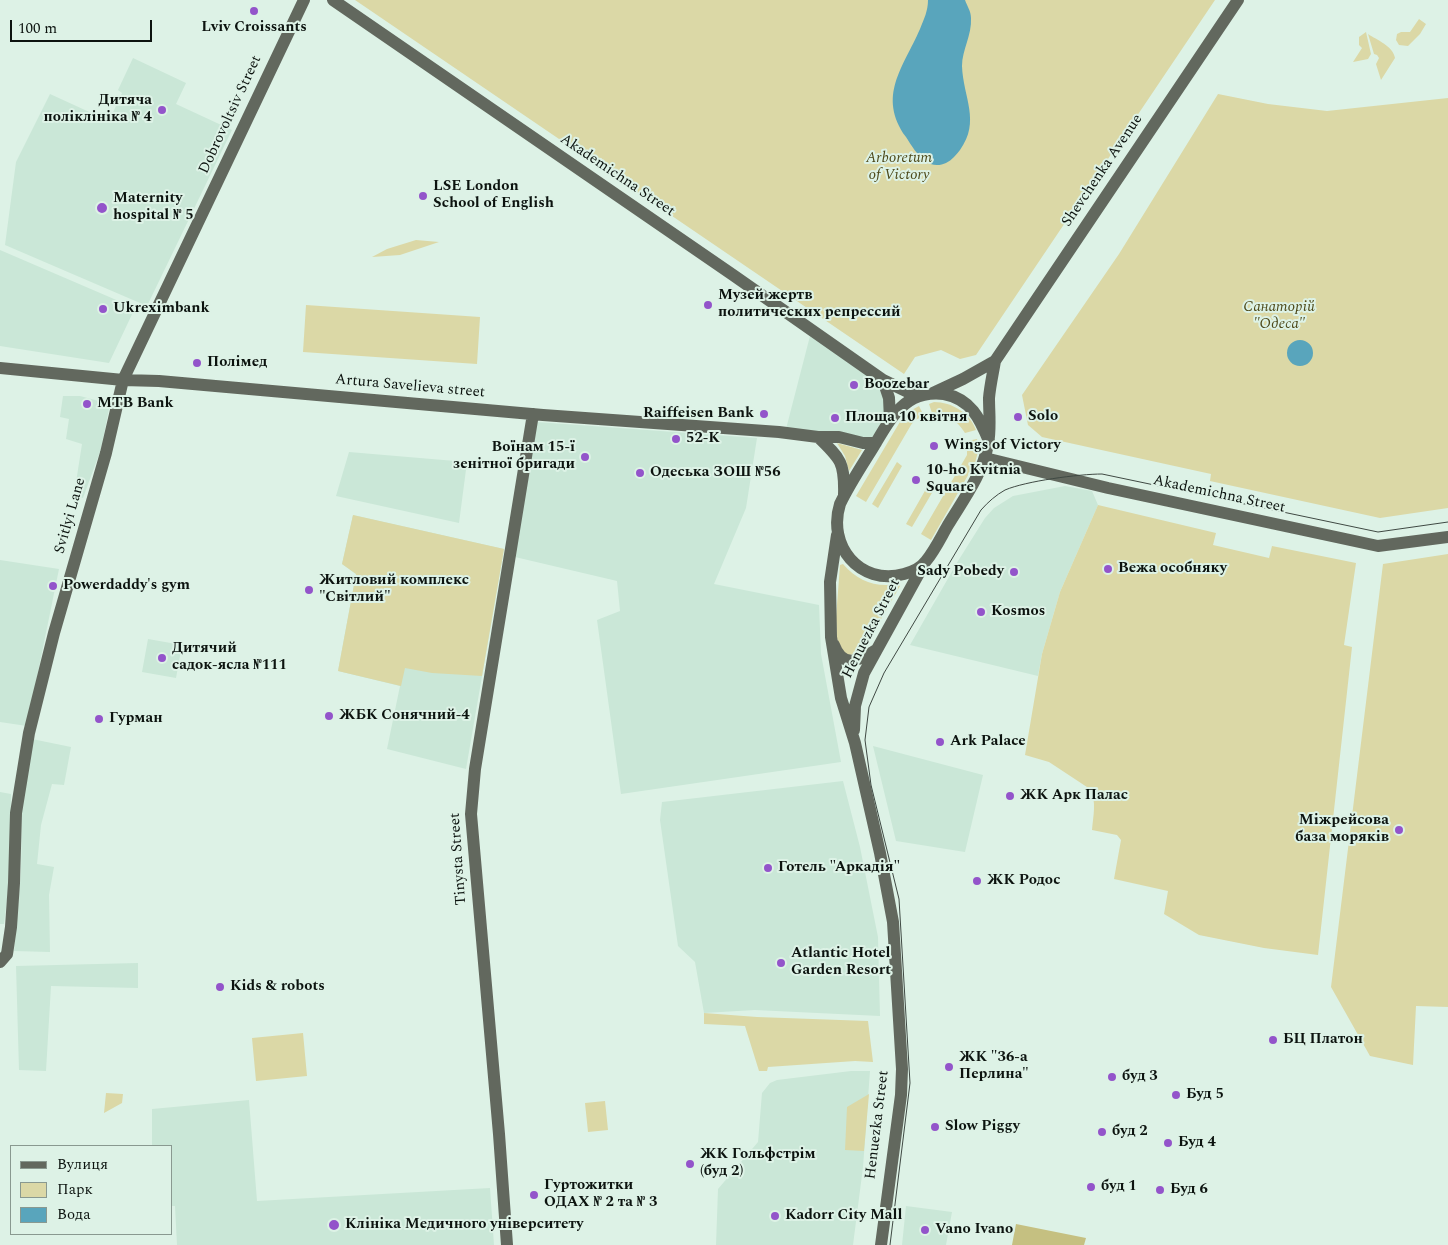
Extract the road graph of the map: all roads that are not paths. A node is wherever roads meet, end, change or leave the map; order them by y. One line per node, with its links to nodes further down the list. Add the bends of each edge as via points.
1 (304, 0): 6 (street, Dobrovoltsiv Street)
2 (333, 0): 7 (street, Akademichna Street)
3 (1238, 0): 4 (street, Shevchenka Avenue)
4 (995, 361): 8 (street, Shevchenka Avenue, via 963,380); 12 (street, Shevchenka Avenue, via 989,399)
5 (0, 368): 6 (street, Artura Savelieva street)
6 (123, 380): 9 (street, Artura Savelieva street); 22 (street, Svitlyi Lane, via 33,718 17,802 7,954)
7 (883, 380): 8 (street, Akademichna Street, via 908,392); 10 (street, via 889,398)
8 (928, 394): 10 (street, via 906,403); 12 (street, via 941,393 971,407)
9 (533, 414): 11 (street, Artura Savelieva street); 23 (street, Tinysta Street, via 475,769 471,814)
10 (890, 420): 13 (street)
11 (818, 437): 13 (street, Artura Savelieva street); 15 (street, via 842,465)
12 (989, 442): 14 (street)
13 (876, 443): 15 (street)
14 (985, 458): 17 (street, Akademichna Street, via 1378,546); 18 (street, via 976,479)
15 (844, 496): 16 (street, via 837,513)
16 (837, 533): 18 (street, via 851,560 878,575 908,573); 19 (street, Henuezka Street, via 830,582)
17 (1448, 537)
18 (926, 562): 20 (street, Henuezka Street)
19 (831, 637): 20 (street, via 839,655 846,660 858,660); 21 (street, Henuezka Street, via 841,698)
20 (876, 650): 21 (street, Henuezka Street, via 859,687 855,706)
21 (855, 744): 24 (street, Henuezka Street, via 893,922 902,1069)
22 (0, 962)
23 (507, 1245)
24 (881, 1245)

